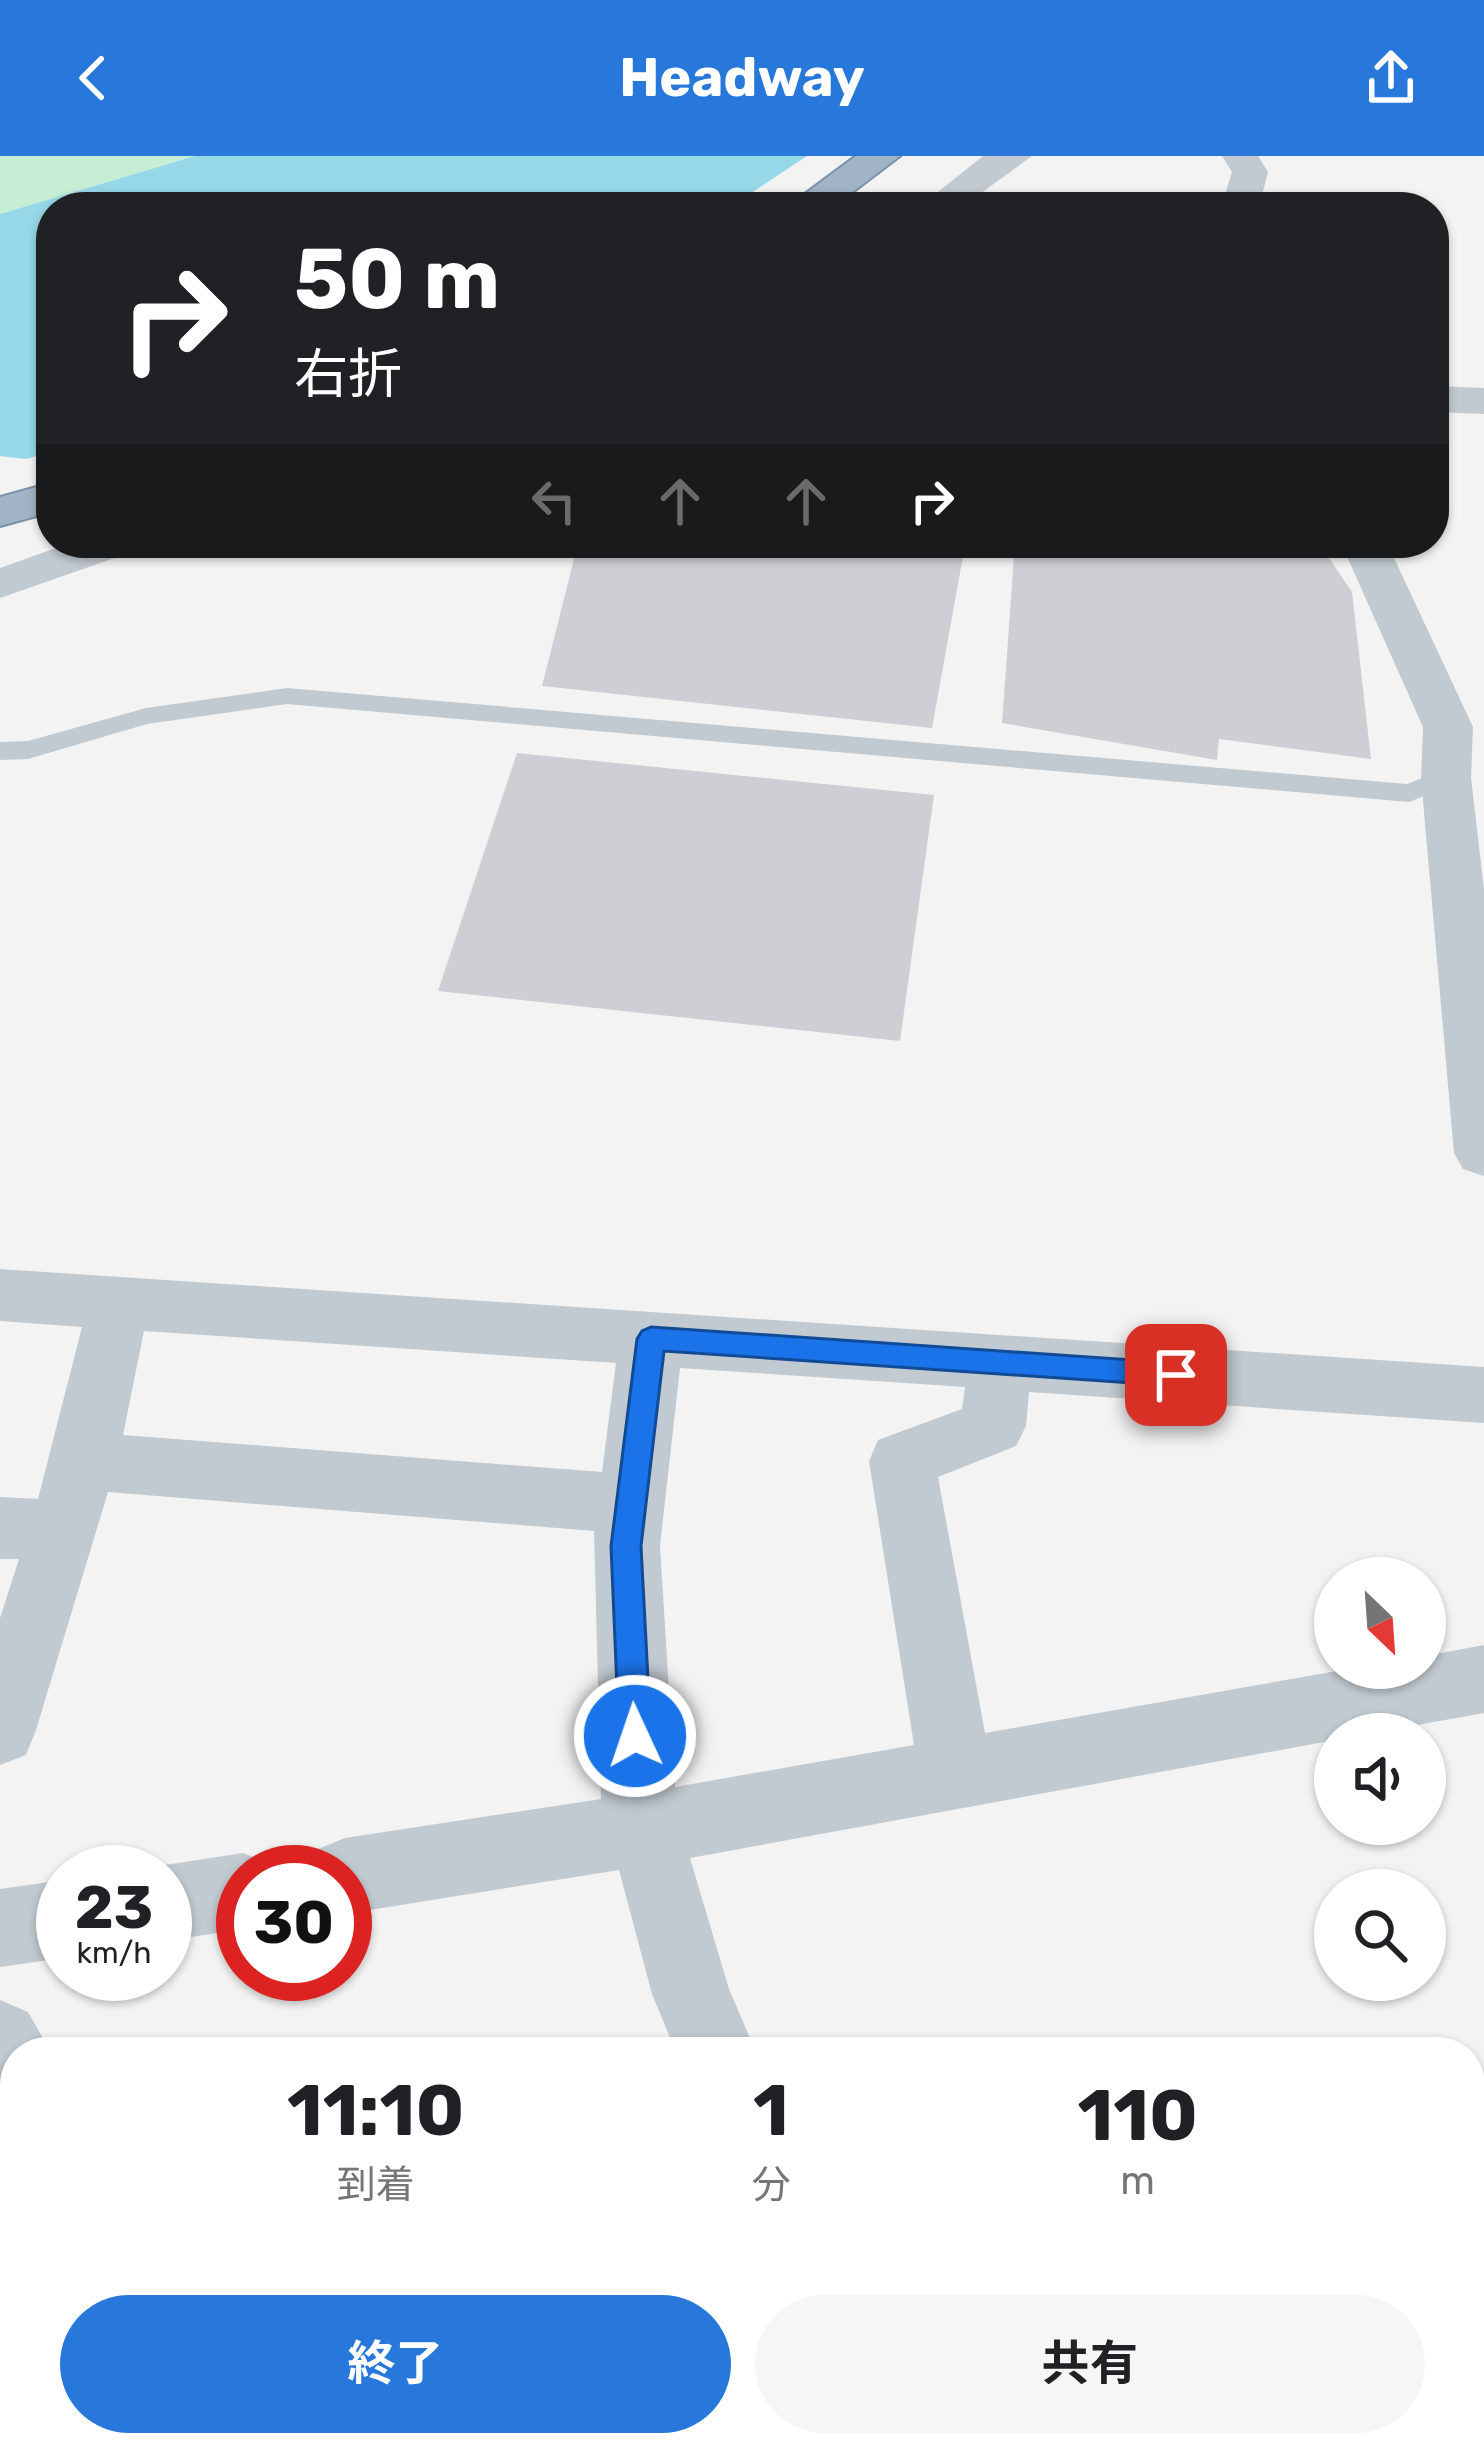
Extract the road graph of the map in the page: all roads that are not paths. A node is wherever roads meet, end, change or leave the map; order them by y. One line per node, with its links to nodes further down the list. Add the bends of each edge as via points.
1 (881, 156): 4 (highway)
2 (1014, 156): 5 (street)
3 (1240, 156): 6 (street, via 1250,172)
4 (829, 192)
5 (958, 192)
6 (1244, 192)
7 (1449, 400): 8 (street)
8 (1484, 401)
9 (36, 501): 10 (highway)
10 (0, 512)
11 (72, 558): 13 (street)
12 (1371, 558): 15 (street)
13 (0, 584)
14 (0, 751): 15 (lane, via 146,716 287,696 1409,793)
15 (1465, 778): 16 (street)
16 (1484, 1153)
17 (0, 1294): 18 (street)
18 (119, 1303): 19 (street); 22 (street)
19 (651, 1339): 20 (street); 23 (street)
20 (1000, 1363): 21 (street); 27 (street, via 993,1426 902,1461)
21 (1484, 1395)
22 (84, 1461): 23 (street); 24 (street)
23 (631, 1504): 28 (street, via 626,1546)
24 (31, 1530): 26 (street)
25 (1484, 1679): 27 (street)
26 (0, 1730)
27 (956, 1774): 28 (street)
28 (640, 1830): 29 (street); 32 (street)
29 (372, 1872)
30 (36, 1923): 31 (street)
31 (0, 1928)
32 (710, 2037)

